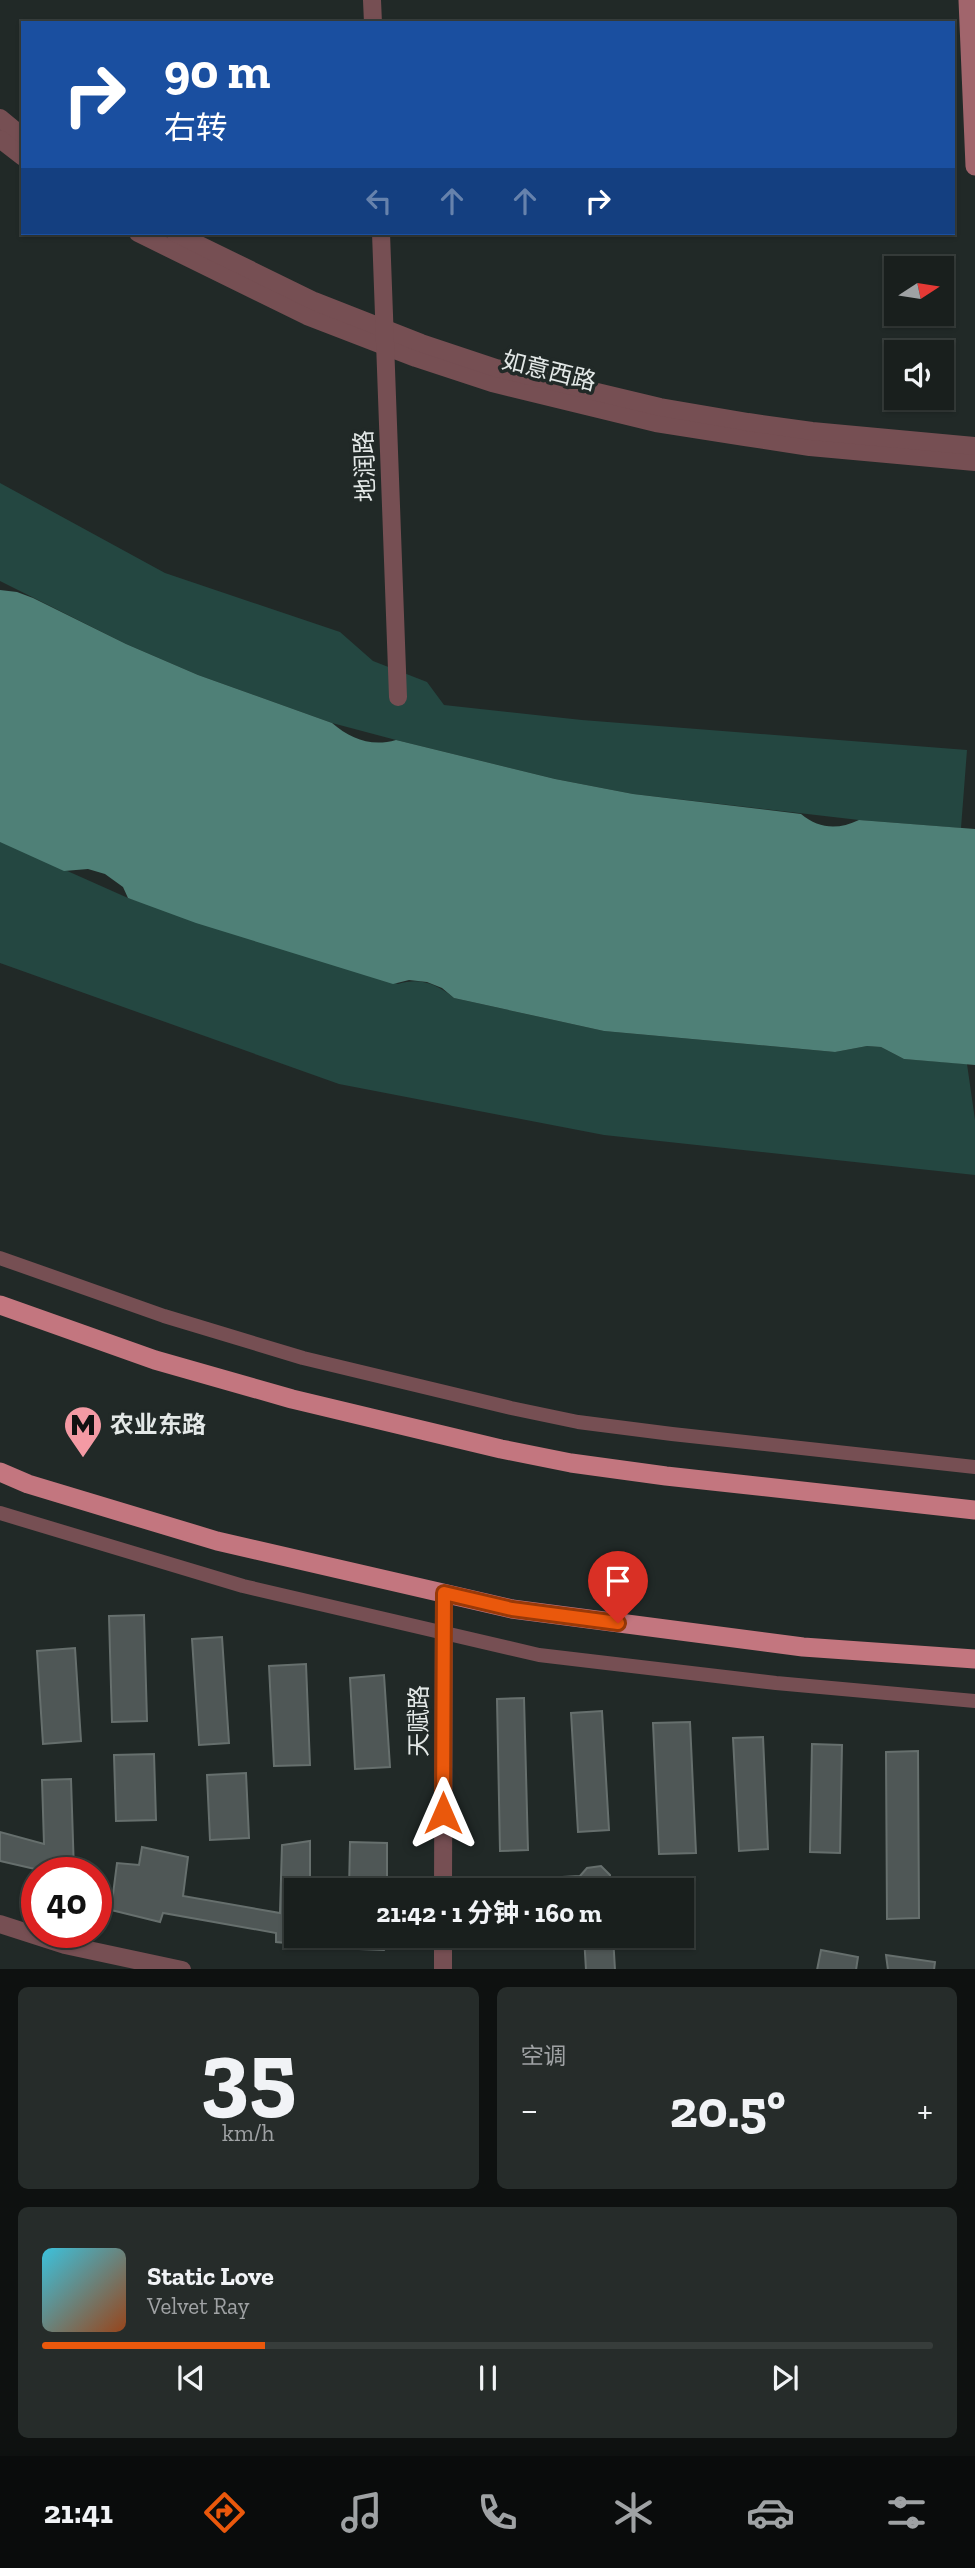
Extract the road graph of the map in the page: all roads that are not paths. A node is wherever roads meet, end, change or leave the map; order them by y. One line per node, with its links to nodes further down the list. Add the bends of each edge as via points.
1 (373, 0): 3 (street)
2 (968, 0): 8 (main road)
3 (373, 21)
4 (0, 118): 5 (street)
5 (21, 135)
6 (0, 139): 7 (street)
7 (21, 156)
8 (975, 166)
9 (142, 235): 12 (street, 如意西路, via 295,310)
10 (179, 235): 12 (street, 如意西路)
11 (381, 235): 12 (street, 地润路)
12 (385, 337): 13 (street, 如意西路, via 660,407 812,431); 14 (street, 如意西路, via 492,383 656,423 810,447); 15 (street, 地润路)
13 (975, 446)
14 (975, 462)
15 (398, 697)
16 (0, 1258): 18 (street, via 164,1316 303,1358 511,1408 672,1434)
17 (0, 1305): 20 (main road, via 155,1360 292,1399 501,1449 666,1476)
18 (975, 1467)
19 (0, 1472): 22 (main road, via 217,1541)
20 (975, 1510)
21 (0, 1513): 23 (street, via 243,1586)
22 (444, 1593): 23 (street, 天赋路); 24 (main road, via 512,1609 803,1647)
23 (444, 1634): 25 (street, via 539,1655); 26 (street, 天赋路)
24 (975, 1660)
25 (975, 1702)
26 (443, 1878)
27 (0, 1924): 29 (street, via 65,1945)
28 (443, 1948): 30 (street)
29 (182, 1969)
30 (443, 1969)

